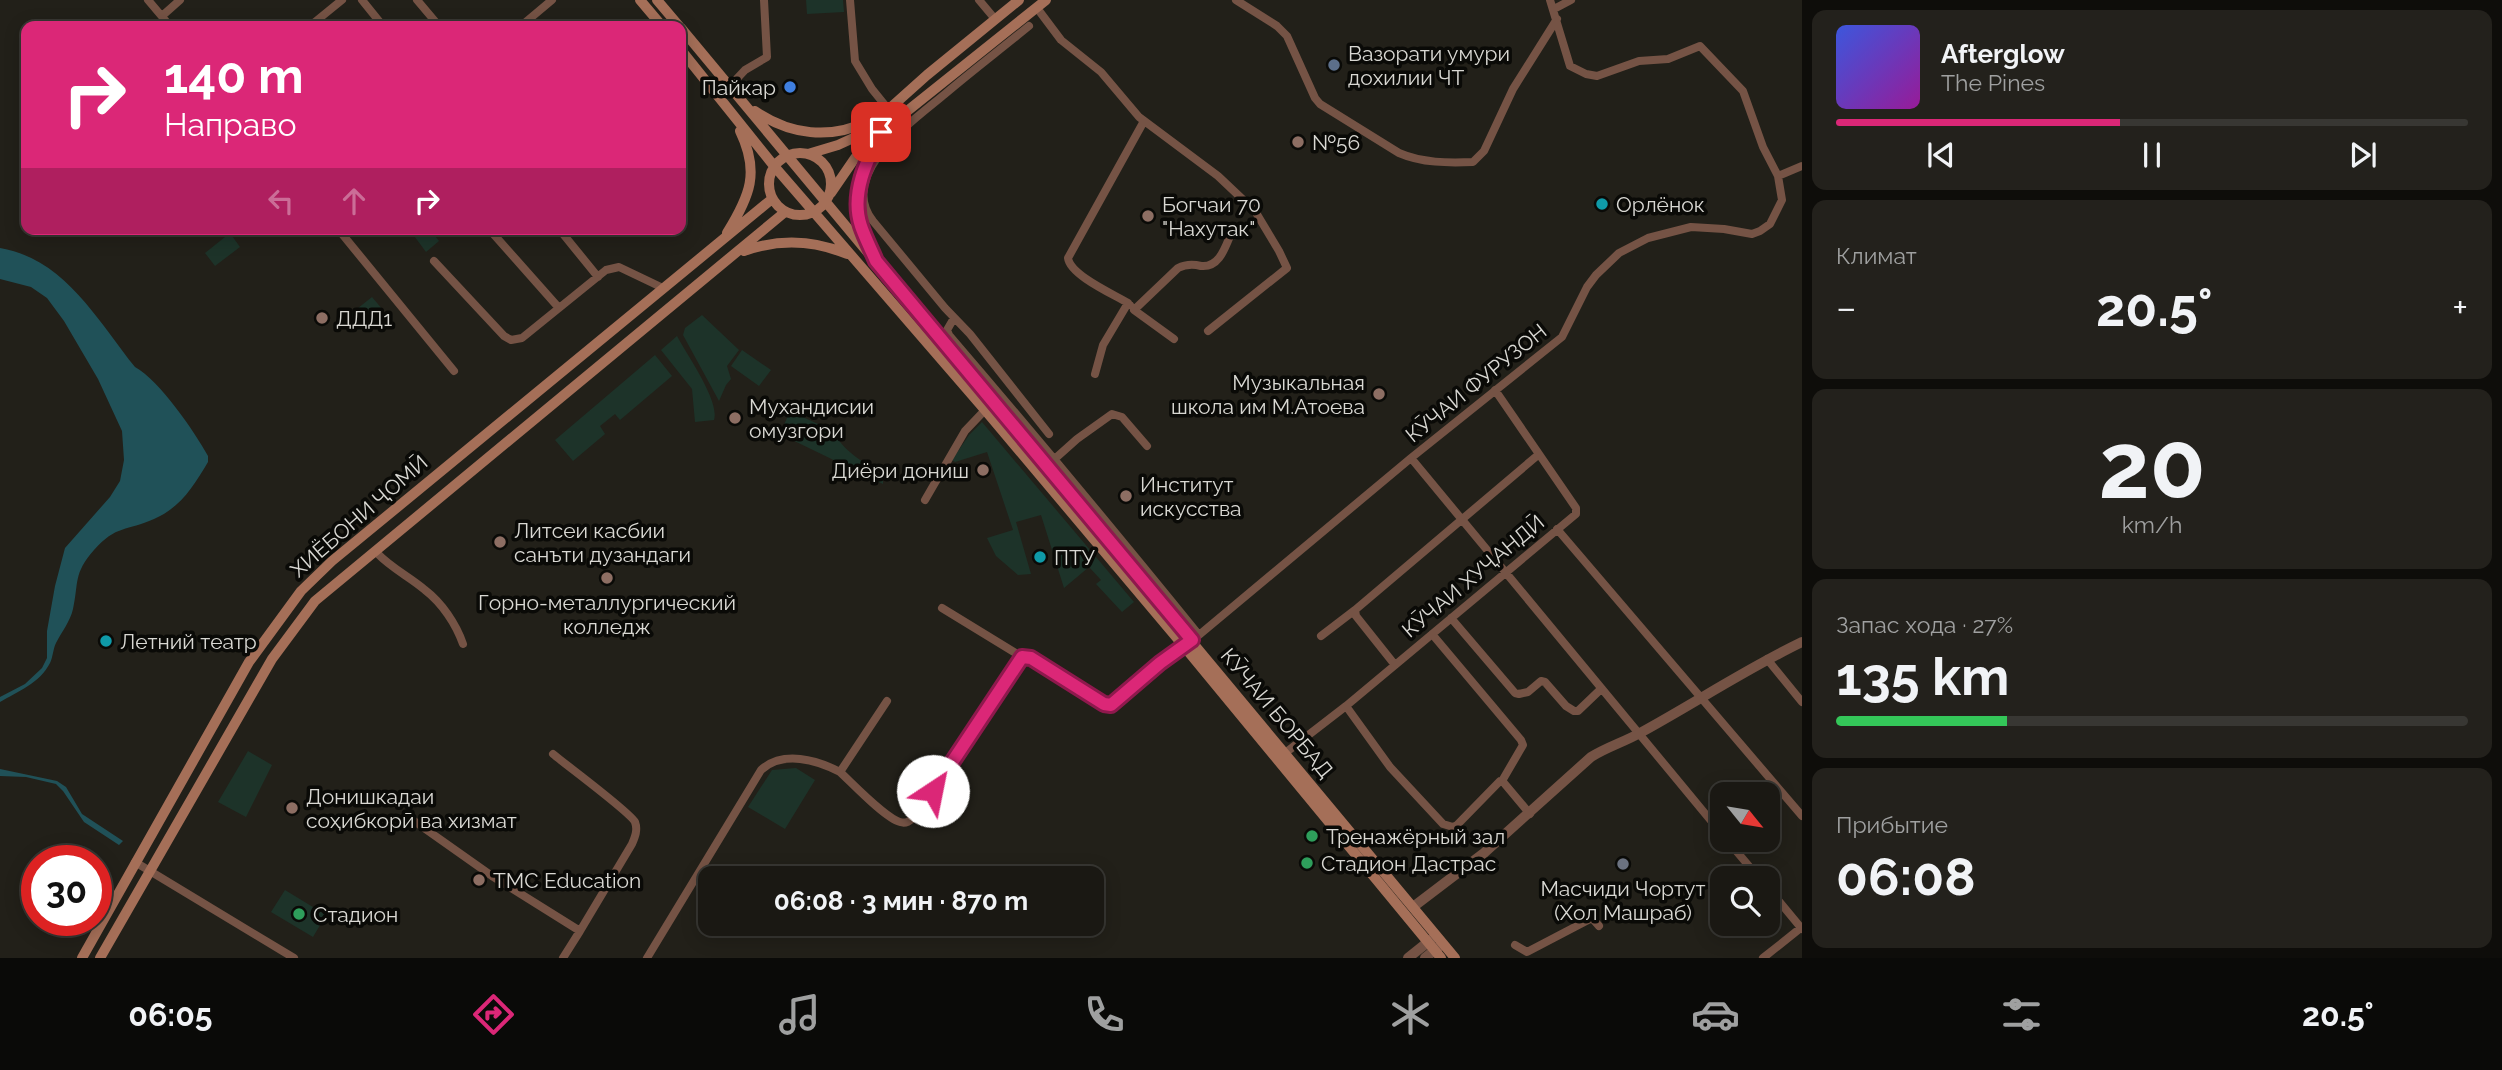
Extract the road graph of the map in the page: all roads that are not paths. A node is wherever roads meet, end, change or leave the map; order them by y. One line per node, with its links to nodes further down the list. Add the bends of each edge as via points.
1 (148, 0): 18 (street)
2 (180, 0): 18 (street)
3 (342, 0): 22 (street)
4 (362, 0): 23 (street)
5 (417, 0): 24 (street)
6 (552, 0): 25 (street)
7 (640, 0): 26 (main road)
8 (657, 0): 27 (main road, КӮЧАИ БОРБАД)
9 (764, 0): 31 (street, via 767,57)
10 (850, 0): 34 (street, via 855,61)
11 (979, 0): 19 (street)
12 (1019, 0): 19 (main road)
13 (1046, 0): 17 (main road)
14 (1236, 0): 20 (street, via 1287,36 1320,104 1410,158 1448,163 1473,162 1484,151 1513,89)
15 (1571, 0): 16 (street)
16 (1552, 4): 20 (street)
17 (1037, 8): 32 (main road); 37 (street, via 1061,40 1101,72)
18 (162, 16): 21 (street)
19 (995, 19): 34 (main road)
20 (1557, 19): 44 (street, via 1570,66 1591,76 1639,61 1668,60 1700,46 1743,91)
21 (166, 21)
22 (316, 21)
23 (379, 21)
24 (435, 21)
25 (527, 21)
26 (658, 21)
27 (675, 21)
28 (1029, 26): 32 (street)
29 (686, 34): 31 (main road, КӮЧАИ БОРБАД)
30 (686, 56): 35 (main road, КӮЧАИ БОРБАД)
31 (730, 86): 33 (main road, КӮЧАИ БОРБАД)
32 (941, 92): 36 (main road); 43 (street, via 894,136)
33 (743, 102): 34 (main road, via 781,126 805,133 857,127); 40 (main road, КӮЧАИ БОРБАД)
34 (885, 112): 36 (street); 39 (main road, via 860,135)
35 (733, 115): 41 (main road, КӮЧАИ БОРБАД); 54 (main road, via 747,144 751,185)
36 (897, 120): 38 (main road)
37 (1144, 121): 61 (street, via 1068,258 1076,272); 64 (street, via 1218,176 1255,211 1286,263 1287,268)
38 (881, 132): 43 (main road); 45 (main road, via 855,158)
39 (808, 154): 40 (main road); 45 (main road, КӮЧАИ БОРБАД, via 830,173)
40 (788, 155): 41 (main road); 45 (main road, КӮЧАИ БОРБАД)
41 (774, 166): 46 (main road, via 769,181); 48 (main road, КӮЧАИ БОРБАД)
42 (1802, 166): 44 (street)
43 (866, 173): 49 (main road)
44 (1778, 176): 68 (street, КӮЧАИ ФУРУЗОН, via 1782,200 1770,224 1760,231 1692,227 1648,238 1619,253 1587,287 1562,337)
45 (828, 198): 48 (main road); 58 (main road, КӮЧАИ БОРБАД)
46 (772, 199): 47 (main road); 54 (main road, ХИЁБОНИ ҶОМӢ)
47 (785, 212): 48 (main road, via 805,216); 55 (main road, ХИЁБОНИ ҶОМӢ)
48 (815, 212): 56 (main road, КӮЧАИ БОРБАД)
49 (863, 213): 58 (main road, via 860,224); 63 (street)
50 (1233, 229): 61 (street, via 1217,262 1178,268)
51 (343, 235): 66 (street)
52 (494, 235): 62 (street)
53 (564, 235): 59 (street)
54 (721, 242): 60 (main road, ХИЁБОНИ ҶОМӢ)
55 (734, 255): 56 (main road, via 769,244 798,242); 76 (main road, ХИЁБОНИ ҶОМӢ)
56 (850, 256): 69 (main road, КӮЧАИ БОРБАД)
57 (434, 261): 62 (street, via 511,340 522,338)
58 (876, 261): 74 (main road, КӮЧАИ БОРБАД)
59 (598, 276): 60 (street, via 618,267); 62 (street)
60 (663, 288): 75 (main road, ХИЁБОНИ ҶОМӢ)
61 (1131, 306): 65 (street); 67 (street, via 1103,345)
62 (559, 308)
63 (954, 318): 70 (street); 74 (street, via 949,335)
64 (1208, 331)
65 (1174, 339)
66 (454, 371)
67 (1095, 374)
68 (1495, 390): 72 (street, КӮЧАИ ХУҶАНДӢ); 73 (street, КӮЧАИ ФУРУЗОН)
69 (985, 410): 77 (street, via 965,431); 87 (main road, КӮЧАИ БОРБАД)
70 (1049, 434)
71 (1147, 446): 74 (street, via 1122,416 1112,414)
72 (1538, 455): 78 (street); 79 (street, КӮЧАИ ХУҶАНДӢ, via 1576,508 1576,514)
73 (1411, 458): 78 (street); 87 (street, КӮЧАИ ФУРУЗОН)
74 (1050, 463): 87 (main road, КӮЧАИ БОРБАД)
75 (436, 475): 76 (main road); 108 (main road, ХИЁБОНИ ҶОМӢ, via 332,561 293,601 249,662)
76 (447, 491): 110 (main road, ХИЁБОНИ ҶОМӢ, via 315,601 297,623)
77 (925, 500)
78 (1462, 518): 81 (street); 83 (street)
79 (1558, 529): 81 (street, КӮЧАИ ХУҶАНДӢ); 94 (street)
80 (377, 552): 89 (street, via 433,597)
81 (1506, 572): 84 (street, КӮЧАИ ХУҶАНДӢ); 93 (street)
82 (942, 608): 90 (street)
83 (1355, 610): 86 (street); 92 (street)
84 (1451, 618): 85 (street, КӮЧАИ ХУҶАНДӢ); 93 (street, via 1519,695 1545,682 1566,706 1578,711)
85 (1432, 634): 92 (street, КӮЧАИ ХУҶАНДӢ); 102 (street, via 1521,740 1523,745)
86 (1321, 636)
87 (1192, 641): 90 (street, КӮЧАИ ФУРУЗОН, via 1111,705); 100 (main road, КӮЧАИ БОРБАД)
88 (1802, 642): 91 (street)
89 (463, 644)
90 (1022, 657): 101 (street, via 911,820 898,822)
91 (1767, 659): 94 (street); 96 (street)
92 (1395, 665): 97 (street, КӮЧАИ ХУҶАНДӢ)
93 (1601, 689): 98 (street)
94 (1701, 698): 98 (street); 105 (street)
95 (887, 701): 101 (street)
96 (1802, 702)
97 (1346, 706): 100 (street, КӮЧАИ ХУҶАНДӢ); 102 (street, via 1390,767 1443,824 1457,825)
98 (1638, 734): 103 (street, via 1591,757); 106 (street)
99 (552, 754): 115 (street, via 635,822 632,844)
100 (1281, 757): 112 (main road, КӮЧАИ БОРБАД); 117 (main road, КӮЧАИ БОРБАД)
101 (840, 772): 123 (street, via 808,759 768,763)
102 (1502, 781): 103 (street)
103 (1530, 814): 112 (street)
104 (407, 816): 115 (street)
105 (1802, 816)
106 (1710, 820)
107 (1737, 852): 109 (street)
108 (135, 862): 110 (street); 120 (main road, ХИЁБОНИ ҶОМӢ)
109 (1749, 866)
110 (150, 870): 119 (street); 121 (main road, ХИЁБОНИ ҶОМӢ)
111 (1780, 902): 114 (street)
112 (1413, 907): 117 (main road, КӮЧАИ БОРБАД)
113 (1599, 926): 118 (street, via 1592,918)
114 (1802, 928): 127 (street)
115 (580, 931): 122 (street)
116 (1515, 945): 118 (street)
117 (1436, 946): 124 (street); 125 (street); 126 (main road, КӮЧАИ БОРБАД)
118 (1528, 955)
119 (290, 957)
120 (82, 958)
121 (100, 958)
122 (563, 958)
123 (647, 958)
124 (1408, 958)
125 (1424, 958)
126 (1455, 958)
127 (1763, 958)

